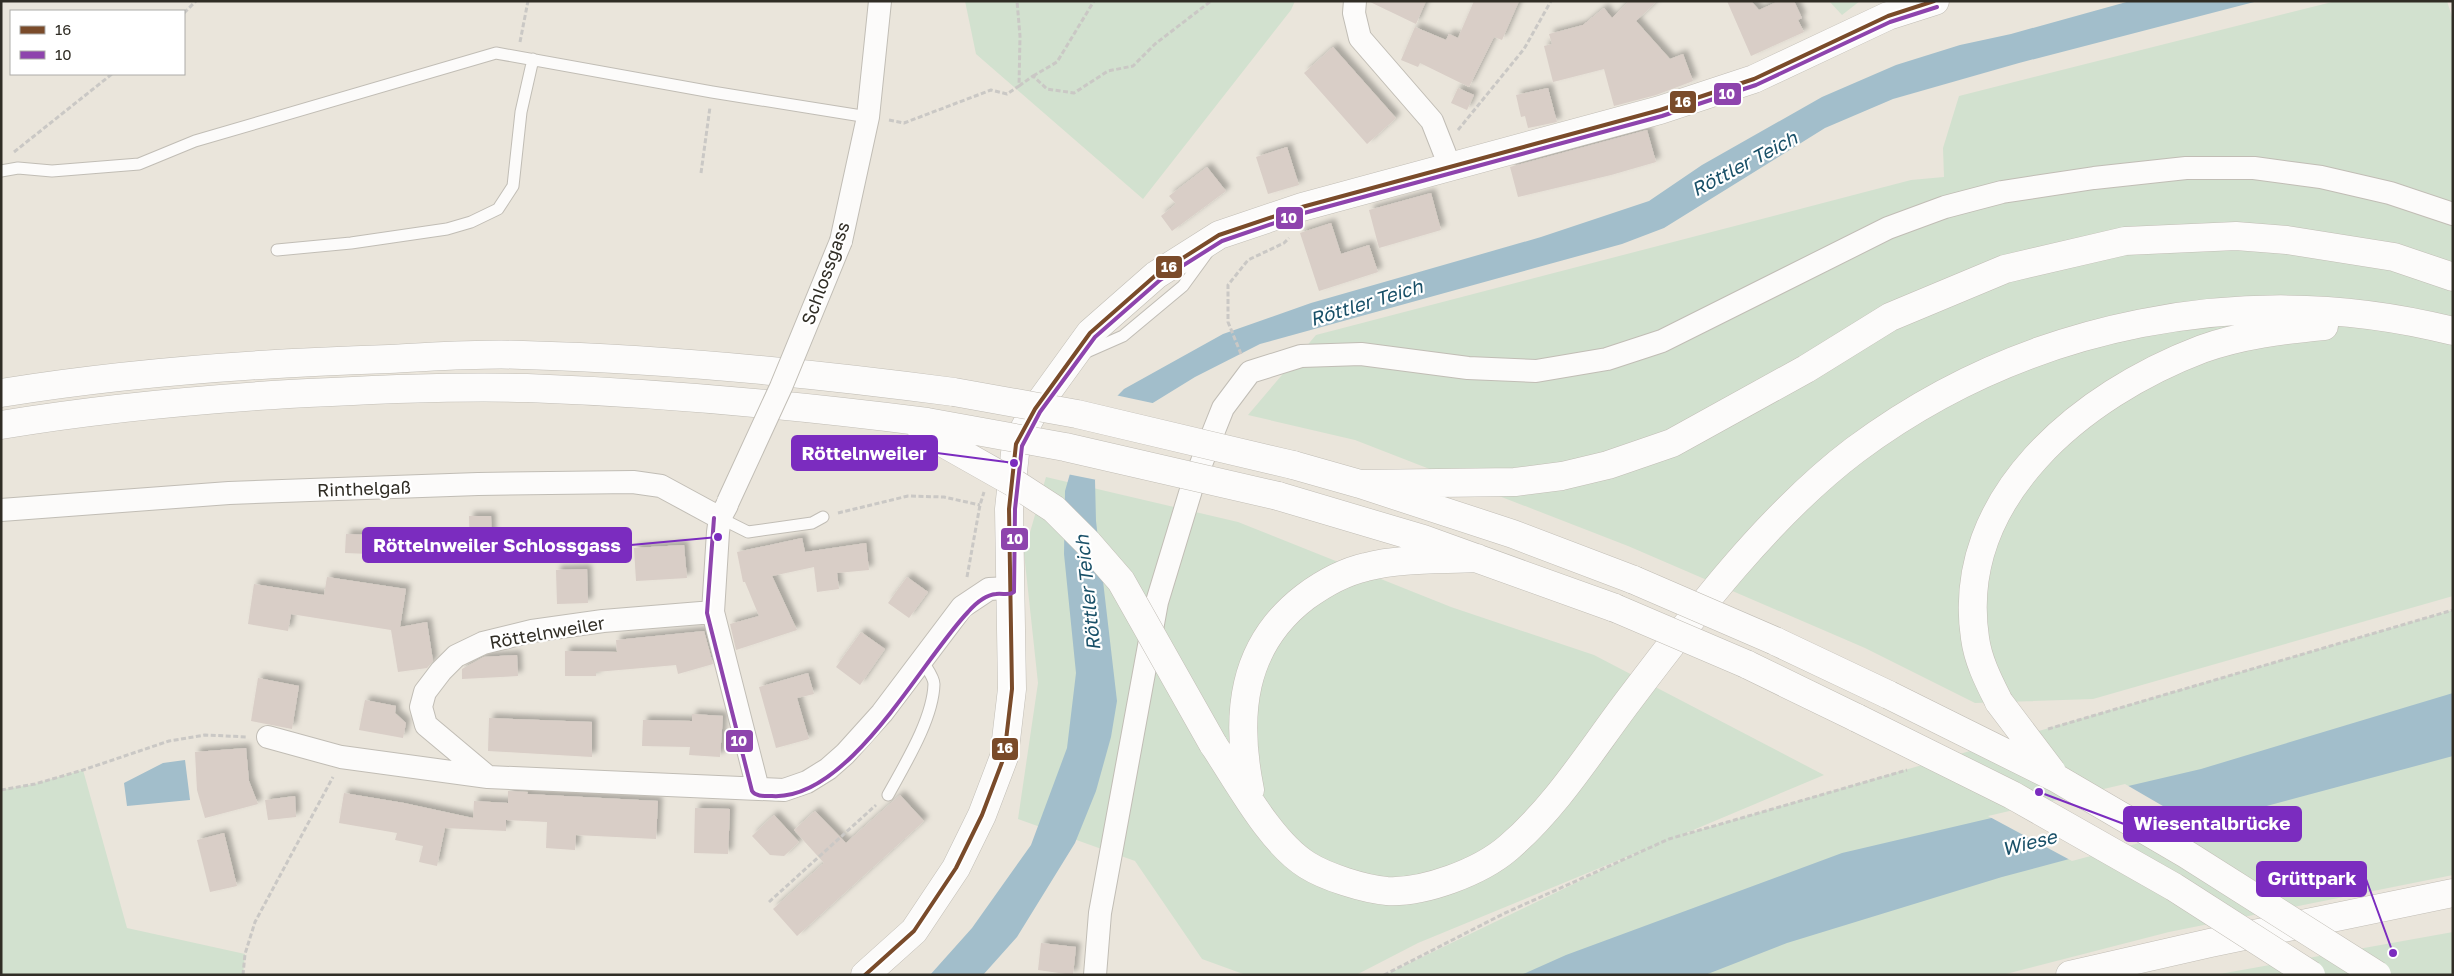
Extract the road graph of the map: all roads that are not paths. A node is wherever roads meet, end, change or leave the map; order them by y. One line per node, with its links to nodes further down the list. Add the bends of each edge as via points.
1 (880, 1): 5 (street, Schlossgass)
2 (1356, 1): 6 (street, via 1354,13 1360,38 1432,121)
3 (1935, 1): 6 (main road, via 1888,16 1754,79 1660,110)
4 (533, 59): 5 (lane); 7 (lane, via 496,53 460,62 195,141 139,164 52,171 18,168); 9 (lane, via 521,112 512,186 498,208 471,222 447,228 351,243)
5 (868, 117): 18 (street, Schlossgass, bridge, via 841,241 781,387)
6 (1445, 157): 21 (main road, via 1219,235 1156,275 1090,334 1035,409 1016,444 1008,509)
7 (1, 171)
8 (2453, 214): 32 (street, via 2390,193 2254,168 2186,168 2094,178 2002,192 1945,207 1896,225 1662,341 1607,360 1536,370 1468,368 1351,354 1301,356 1250,372 1223,408 1191,490 1157,602 1100,913)
9 (277, 250)
10 (2453, 277): 16 (main road, via 2394,257 2287,240 2236,236 2125,241 2006,270 1890,317 1806,369 1672,443 1608,466 1515,482)
11 (2389, 319): 12 (main road); 26 (main road, bridge, via 2278,331 2204,349 2163,365 2080,416 2033,458 1991,522 1978,559 1972,595 1975,639 1999,702); 29 (main road, via 2333,312 2236,310 2160,318 2097,332 2029,354 1967,381 1909,414 1855,450 1804,492 1758,541 1677,639 1544,813 1506,850 1472,871 1432,885 1388,891 1342,880 1306,865 1268,829)
12 (2453, 331)
13 (1, 393): 16 (main road, bridge, via 164,371 272,362 520,354 711,364 954,392 1077,414)
14 (917, 424): 15 (main road, via 798,406 684,396 515,388 364,390 201,400); 20 (main road, bridge, via 1065,447 1278,496); 29 (main road, bridge, via 1054,509 1088,543 1121,581 1213,744)
15 (1, 425)
16 (1360, 484): 26 (main road, bridge, via 1513,534 1634,580 1775,641)
17 (1, 510): 18 (street, Rinthelgaß, via 229,493 633,482 661,486)
18 (724, 510): 19 (lane, via 748,532 812,522); 22 (street)
19 (823, 517)
20 (1476, 558): 29 (main road, via 1366,566 1319,587 1291,608 1257,655 1246,685 1242,714 1243,758); 34 (main road, bridge, via 1615,608 1746,664 2012,795 2174,887)
21 (1009, 588): 23 (street, via 989,589 962,607); 31 (main road, via 1012,689 1004,758 982,815 956,868 914,931)
22 (713, 612): 25 (street, Röttelnweiler, via 603,621 532,632 483,643 456,656 425,692 421,707 426,725); 27 (street)
23 (922, 660): 27 (street, via 882,713 828,770 784,790); 28 (lane, via 934,682 928,711 910,755)
24 (268, 737): 25 (street, via 341,757)
25 (488, 777): 27 (street)
26 (2056, 778): 35 (main road, bridge, via 2186,854)
27 (758, 789)
28 (888, 795)
29 (1252, 802)
30 (2453, 894): 33 (main road)
31 (865, 975)
32 (1095, 975)
33 (2070, 975)
34 (2311, 975)
35 (2377, 975)

